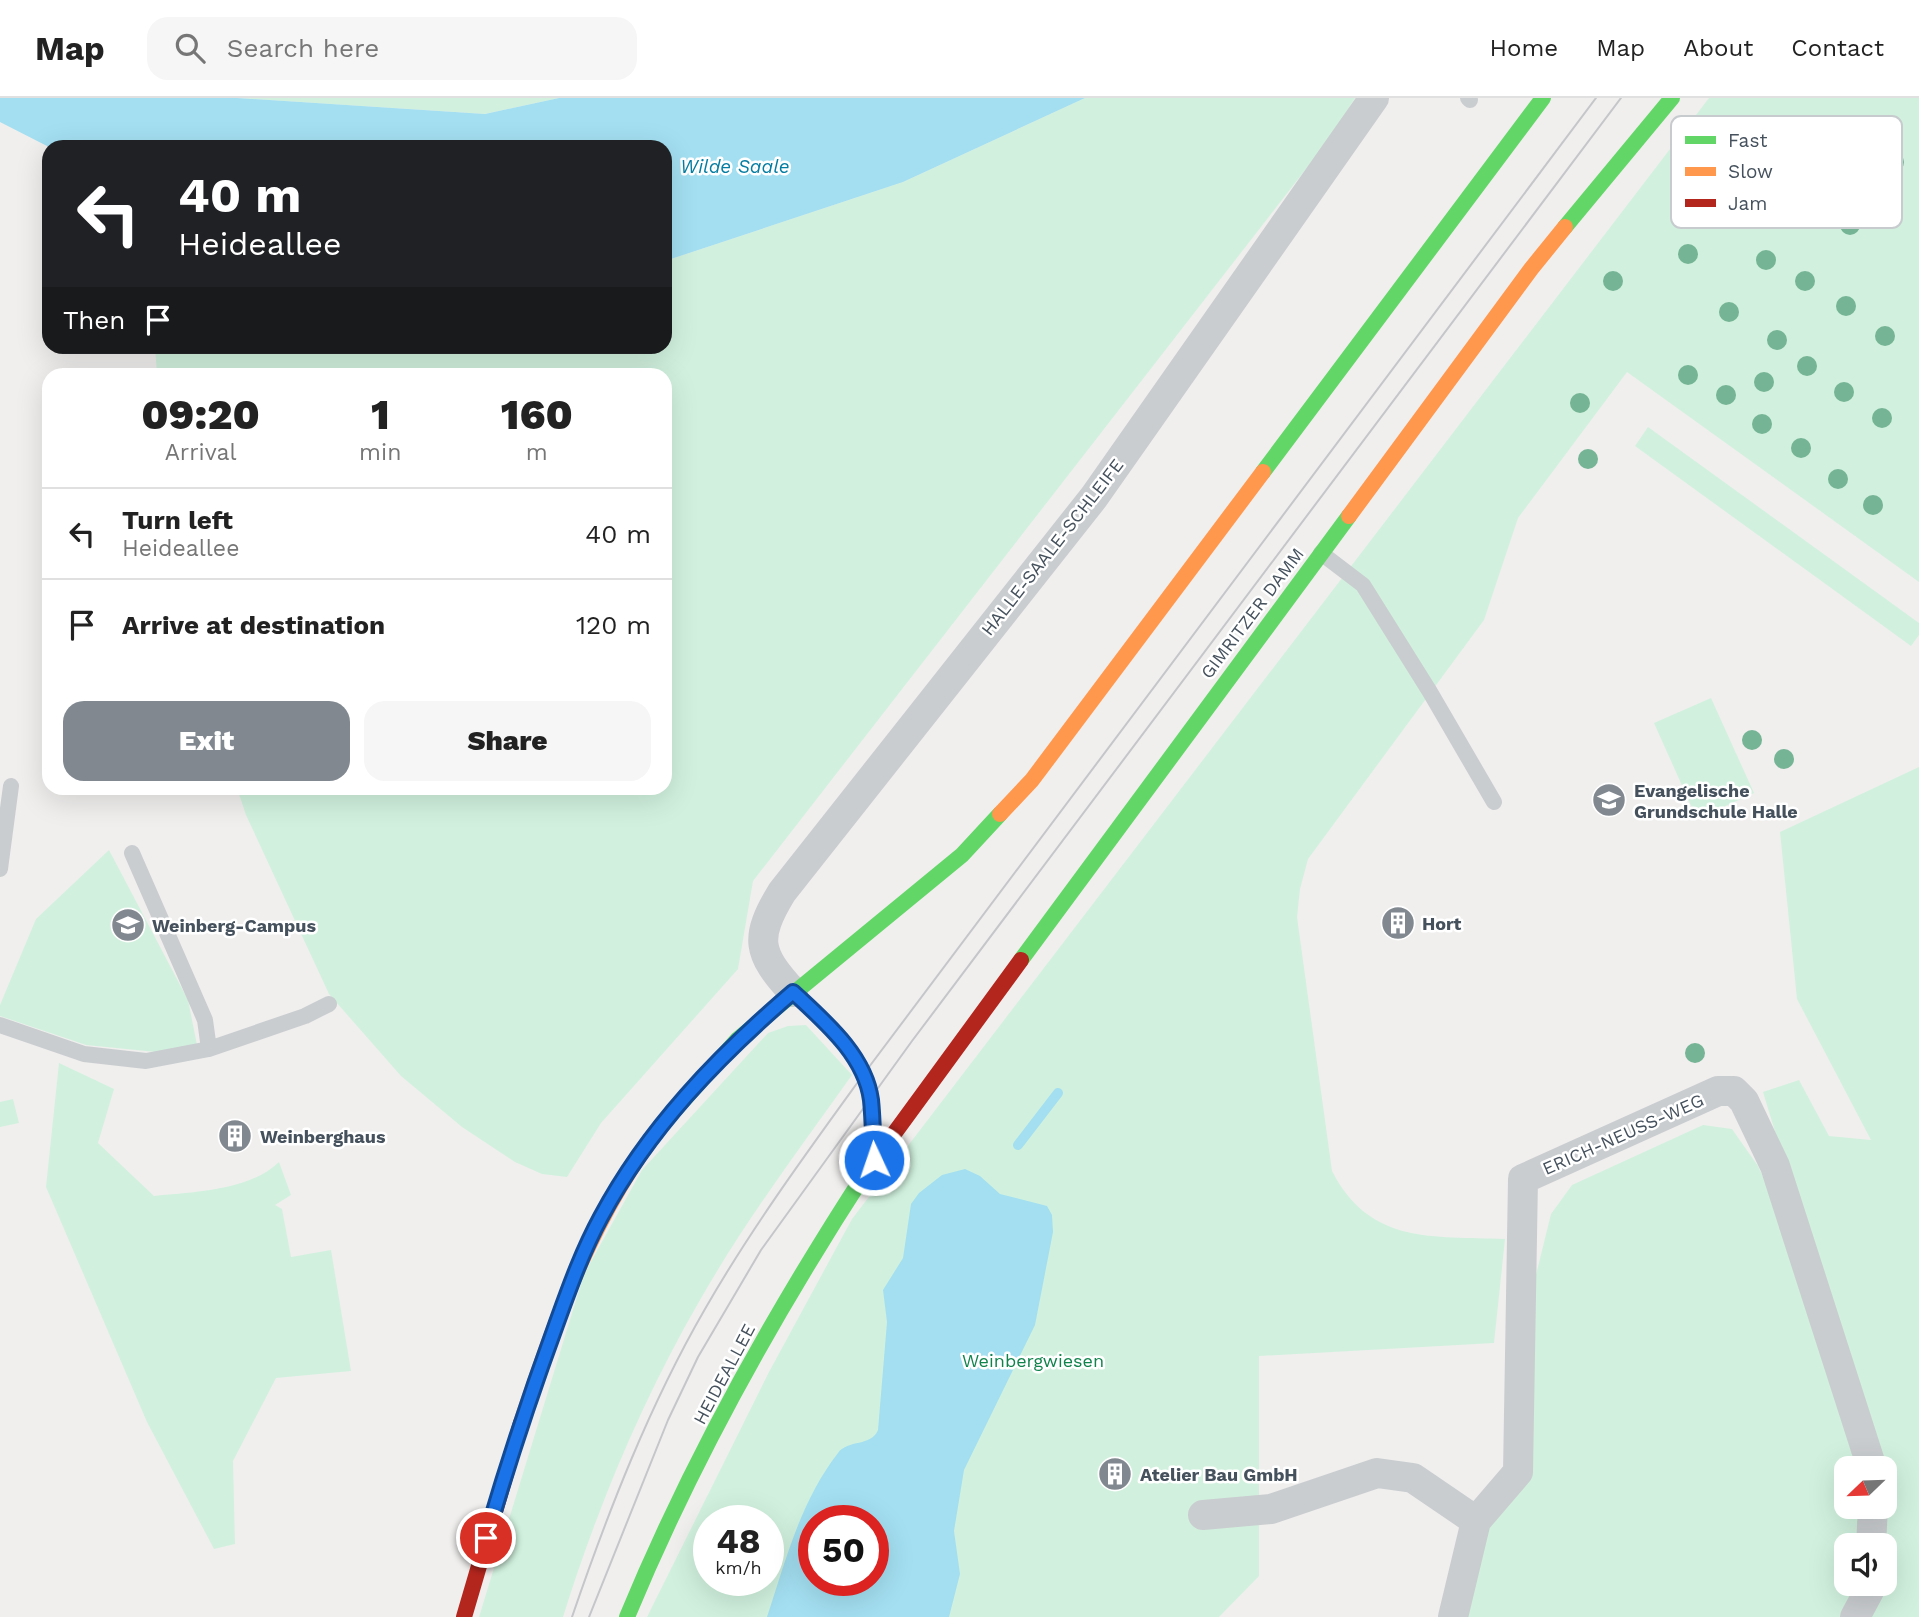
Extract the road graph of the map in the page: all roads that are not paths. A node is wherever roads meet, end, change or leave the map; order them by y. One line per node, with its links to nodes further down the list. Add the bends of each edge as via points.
1 (1374, 98): 9 (street, HALLE-SAALE-SCHLEIFE, via 1094,497 782,892 762,929 762,948 772,969)
2 (1543, 98): 9 (main road, via 1032,780 962,855)
3 (1672, 98): 4 (main road, GIMRITZER DAMM, via 1531,270)
4 (1321, 553): 6 (lane, via 1363,585); 13 (main road, GIMRITZER DAMM)
5 (11, 786): 8 (lane)
6 (1494, 802)
7 (132, 853): 12 (lane, via 205,1020)
8 (0, 869)
9 (793, 992): 13 (main road, via 828,1025 863,1075 871,1098); 18 (main road, via 703,1074 633,1164 601,1216 526,1405)
10 (329, 1004): 12 (lane)
11 (0, 1025): 12 (lane, via 85,1054 146,1061)
12 (209, 1049)
13 (874, 1160): 19 (main road, HEIDEALLEE, via 803,1270 754,1358 674,1512)
14 (1867, 1456): 16 (street, ERICH-NEUSS-WEG, via 1775,1166 1744,1101 1734,1091 1718,1091 1524,1179 1518,1472)
15 (1203, 1515): 16 (street, via 1271,1509 1377,1473 1413,1478)
16 (1476, 1521): 20 (street, ERICH-NEUSS-WEG)
17 (1866, 1596): 21 (street)
18 (464, 1617)
19 (627, 1617)
20 (1453, 1617)
21 (1855, 1617)

